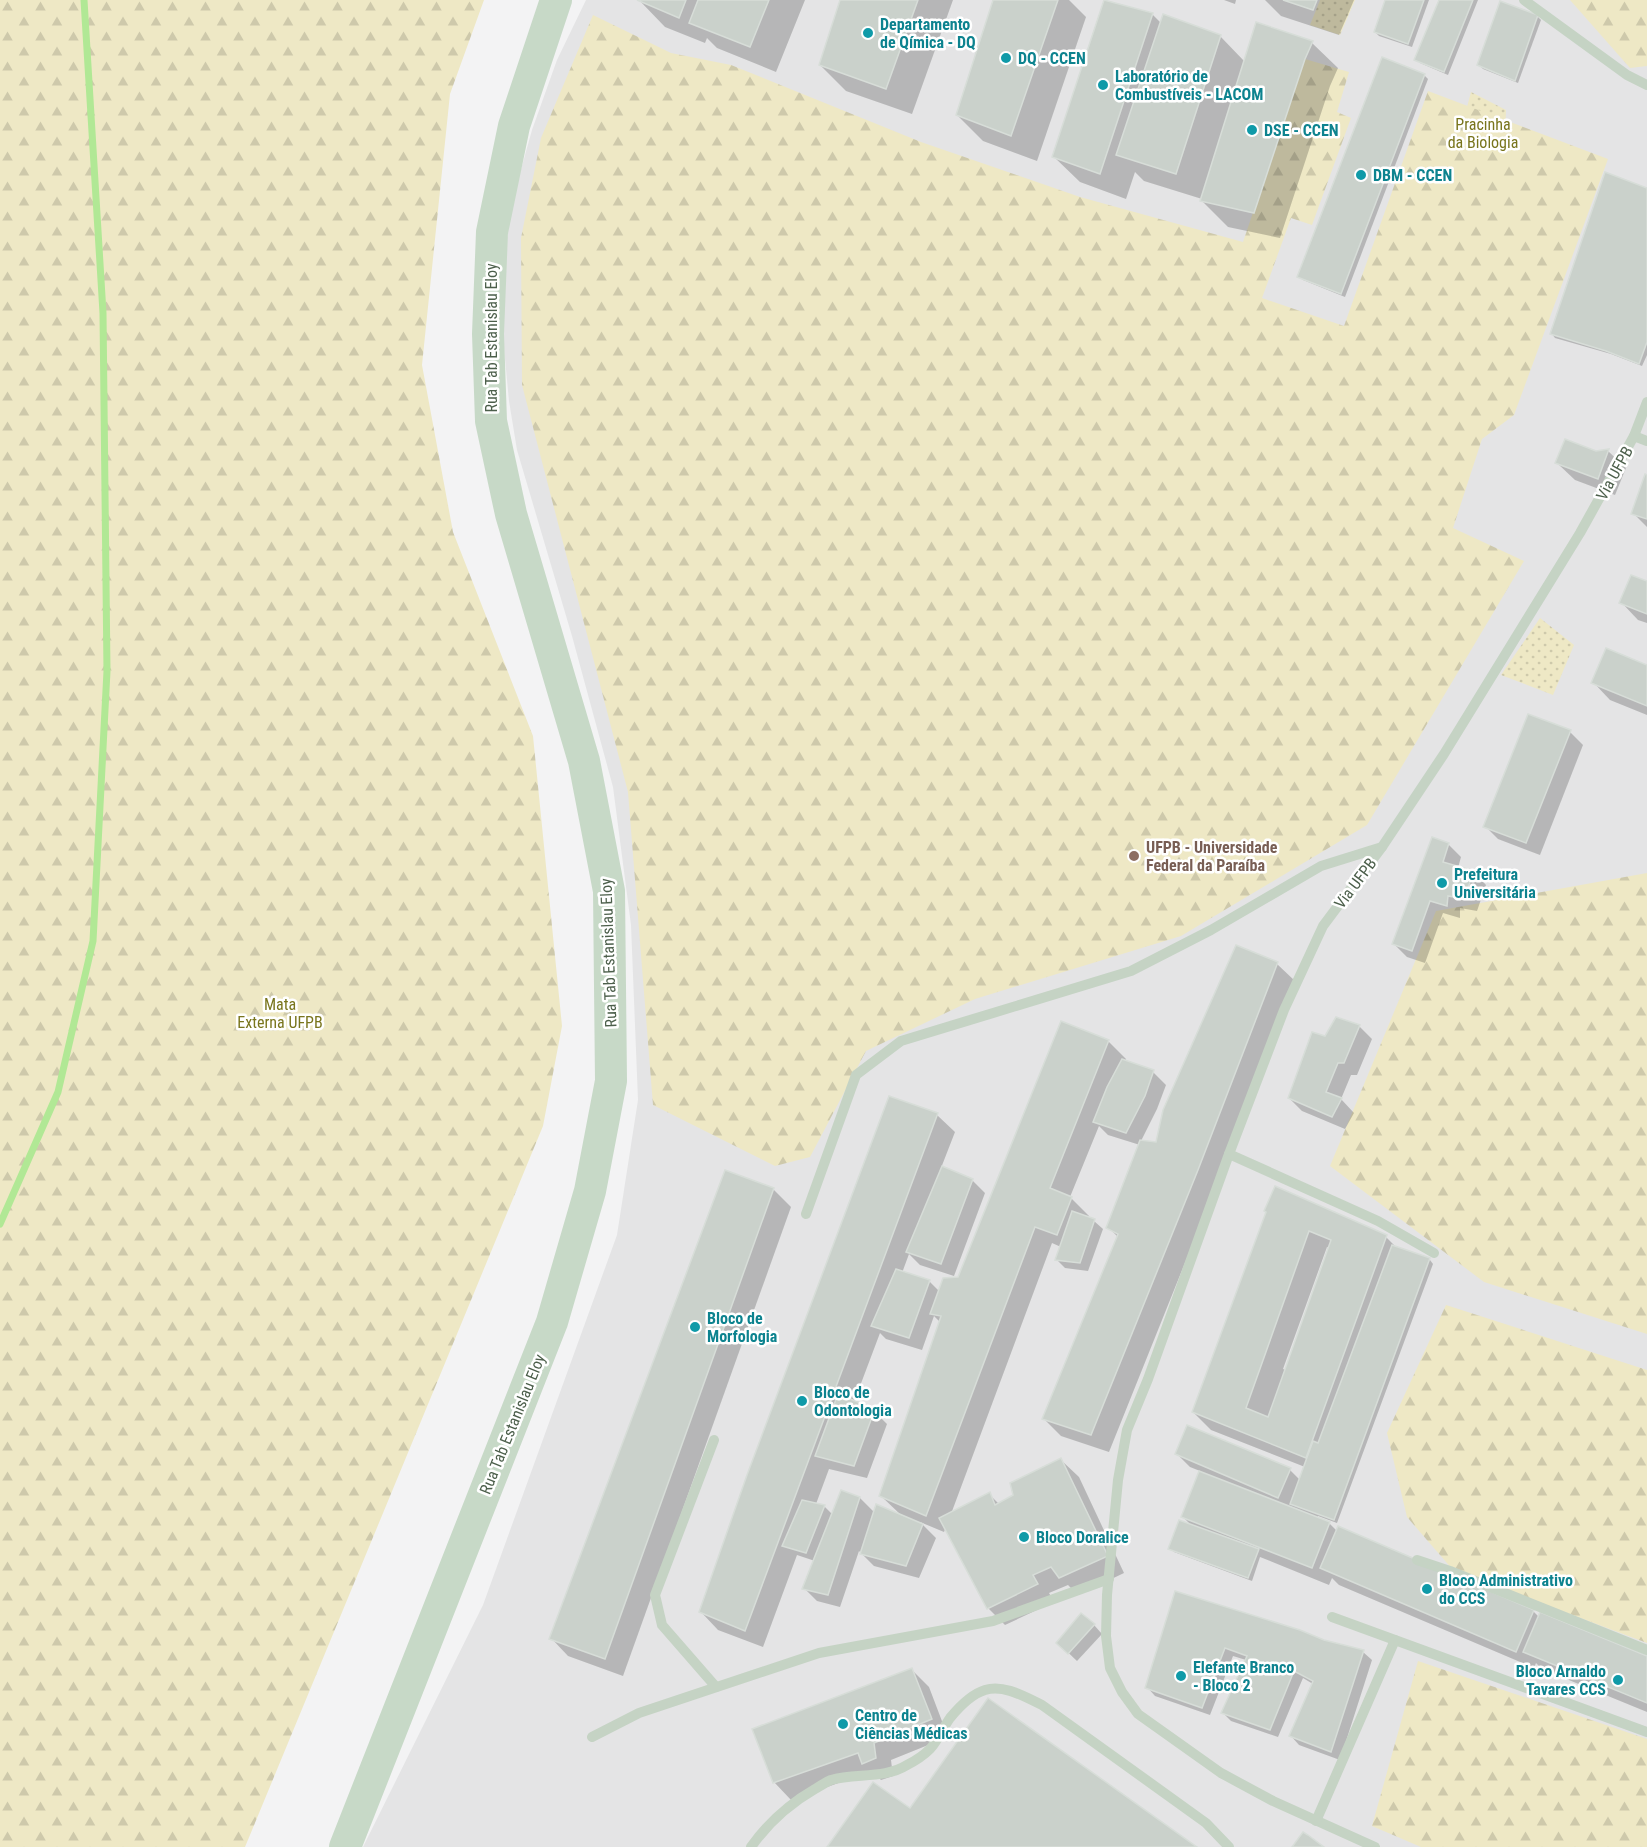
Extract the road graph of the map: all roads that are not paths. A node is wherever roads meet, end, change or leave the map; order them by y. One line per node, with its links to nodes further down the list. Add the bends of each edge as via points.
1 (556, 0): 21 (street, Rua Tab Estanislau Eloy, via 514,126 492,232 488,334 491,421 511,514 584,761 609,891 611,1081 590,1191 552,1322)
2 (1524, 0): 3 (lane, via 1627,75)
3 (1647, 85)
4 (1647, 402): 5 (lane, Via UFPB)
5 (1634, 436): 6 (lane, Via UFPB); 7 (lane, Via UFPB, via 1581,533)
6 (1647, 441)
7 (1382, 847): 8 (lane, Via UFPB, via 1323,926 1284,1010); 9 (lane, via 1321,866 1131,971 902,1041 856,1075)
8 (1229, 1155): 10 (lane, via 1378,1221); 13 (lane, Via UFPB, via 1127,1430)
9 (806, 1214)
10 (1434, 1253)
11 (714, 1440): 17 (lane, via 655,1595 662,1625)
12 (1417, 1560): 16 (lane)
13 (1109, 1579): 17 (lane, via 993,1622 819,1653); 20 (lane, Via UFPB, via 1106,1636 1110,1668 1138,1714 1221,1773)
14 (1332, 1617): 15 (lane)
15 (1395, 1640): 18 (lane); 20 (lane)
16 (1647, 1650)
17 (716, 1687): 19 (lane, via 639,1713)
18 (1647, 1732)
19 (592, 1737)
20 (1316, 1821): 24 (lane, Via UFPB)
21 (345, 1847)
22 (751, 1847): 23 (lane, via 772,1820 830,1780 906,1766 929,1749 964,1703 978,1693 1000,1688 1042,1705 1206,1823)
23 (1229, 1847)
24 (1375, 1847)

